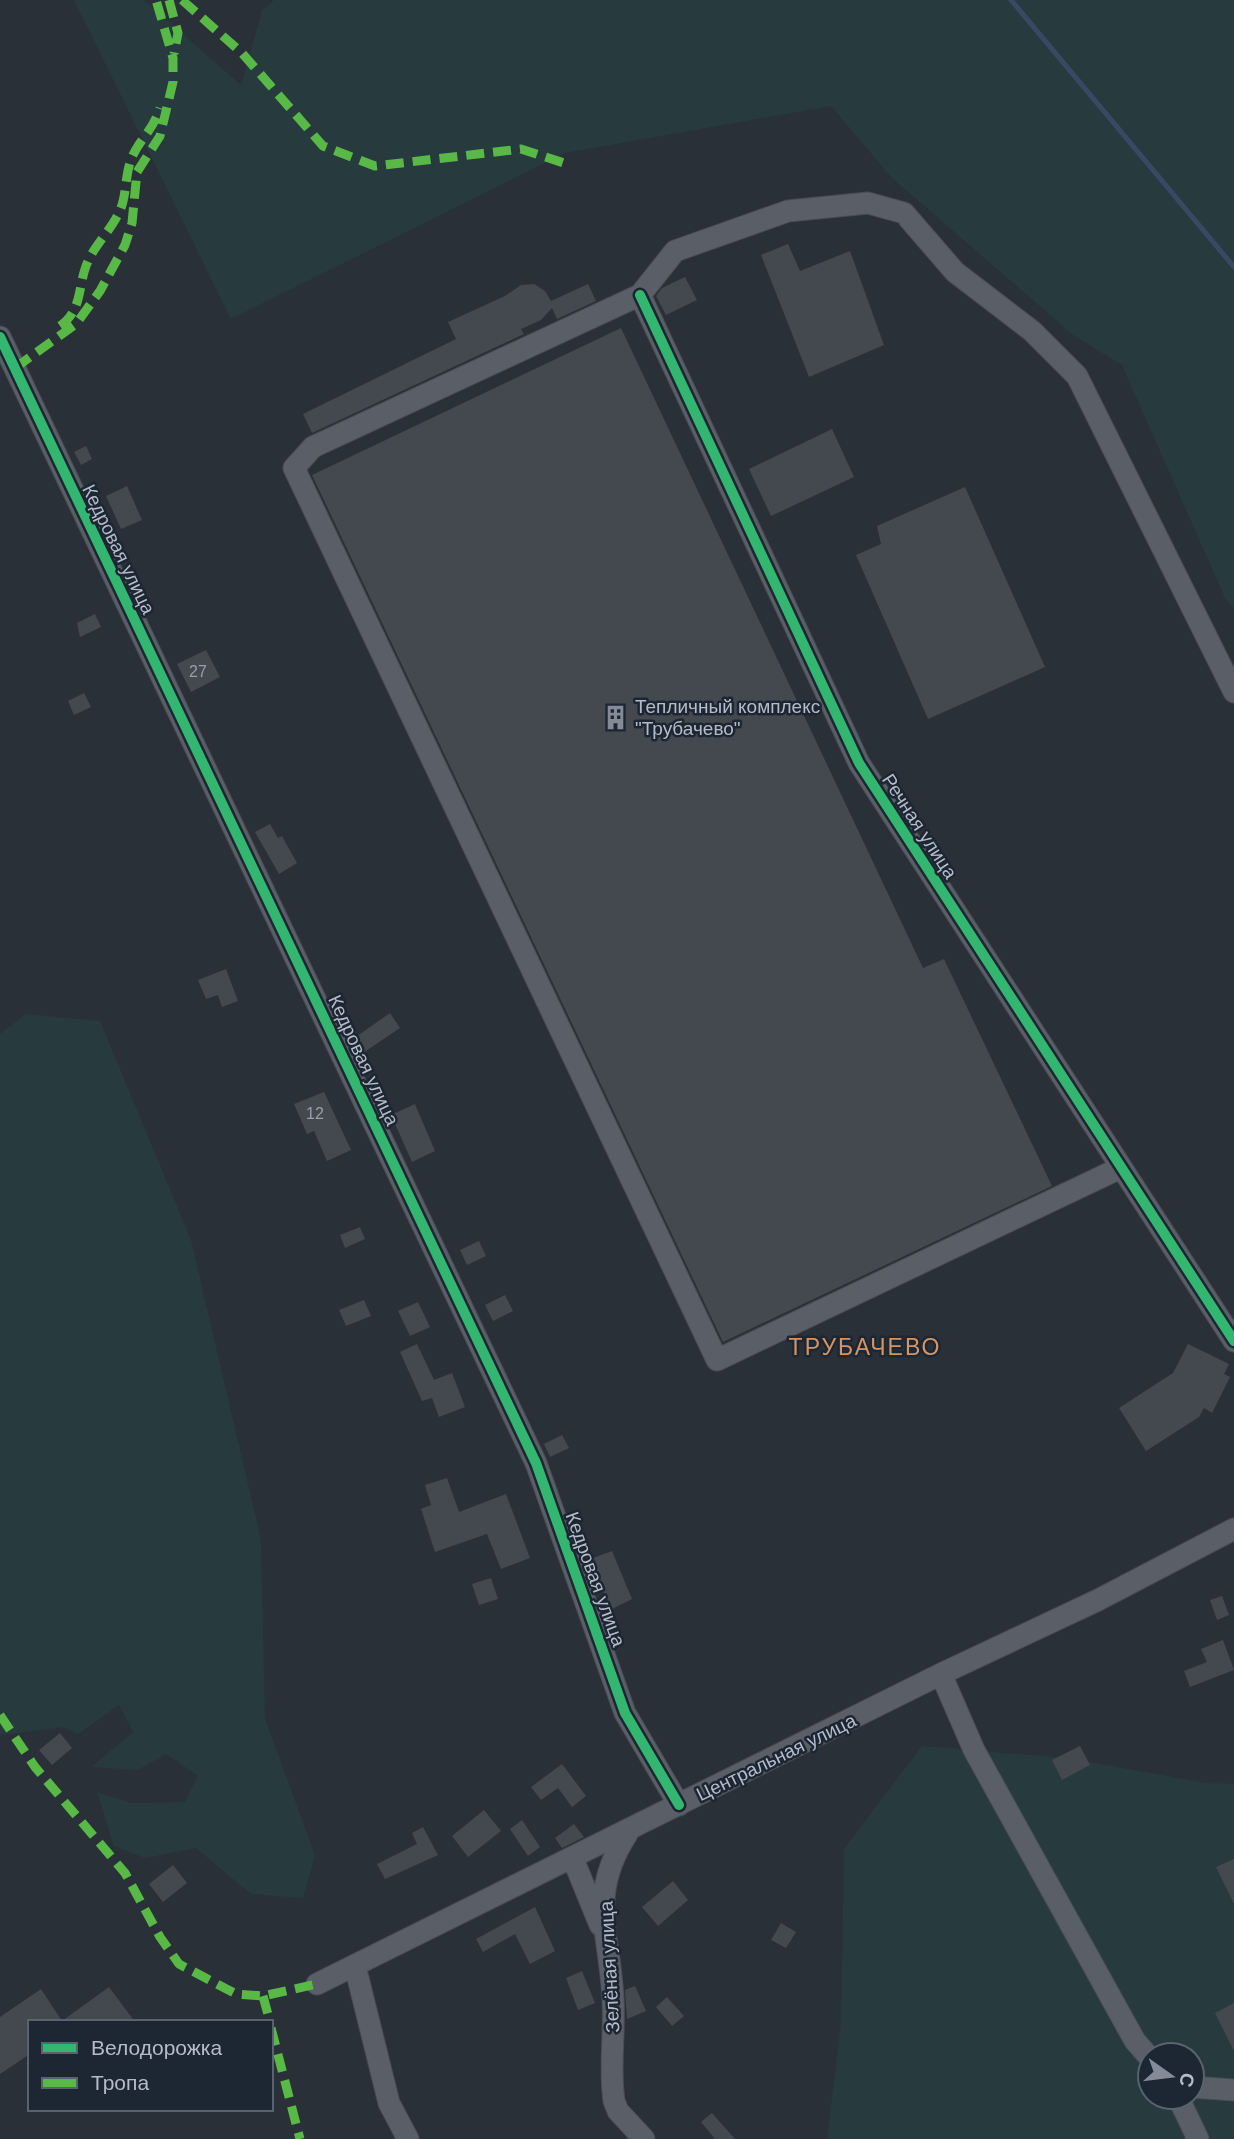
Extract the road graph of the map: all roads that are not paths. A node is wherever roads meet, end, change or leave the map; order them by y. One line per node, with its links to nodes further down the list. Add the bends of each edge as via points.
1 (640, 295): 3 (street, via 675,251 788,211 868,203 904,214 955,272 1032,331 1077,376); 4 (street, Речная улица, via 859,763); 4 (street, via 313,447 294,468 717,1360)
2 (0, 337): 8 (street, Кедровая улица, via 536,1463 625,1713)
3 (1234, 692)
4 (1120, 1168): 5 (street, Речная улица)
5 (1234, 1341)
6 (1234, 1529): 7 (street, Центральная улица)
7 (942, 1674): 8 (street, Центральная улица); 14 (street, via 980,1762)
8 (679, 1805): 9 (street, Центральная улица)
9 (628, 1832): 10 (street, Центральная улица); 11 (street, Зелёная улица, via 608,1866)
10 (573, 1859): 11 (street); 12 (street, Центральная улица)
11 (604, 1934): 19 (street, Зелёная улица, via 613,1998 614,2101)
12 (355, 1966): 13 (street, Центральная улица); 18 (street, via 389,2103)
13 (317, 1984)
14 (1136, 2042)
15 (1206, 2088): 16 (street)
16 (1234, 2090)
17 (1185, 2111): 20 (street)
18 (408, 2139)
19 (644, 2139)
20 (1198, 2139)

